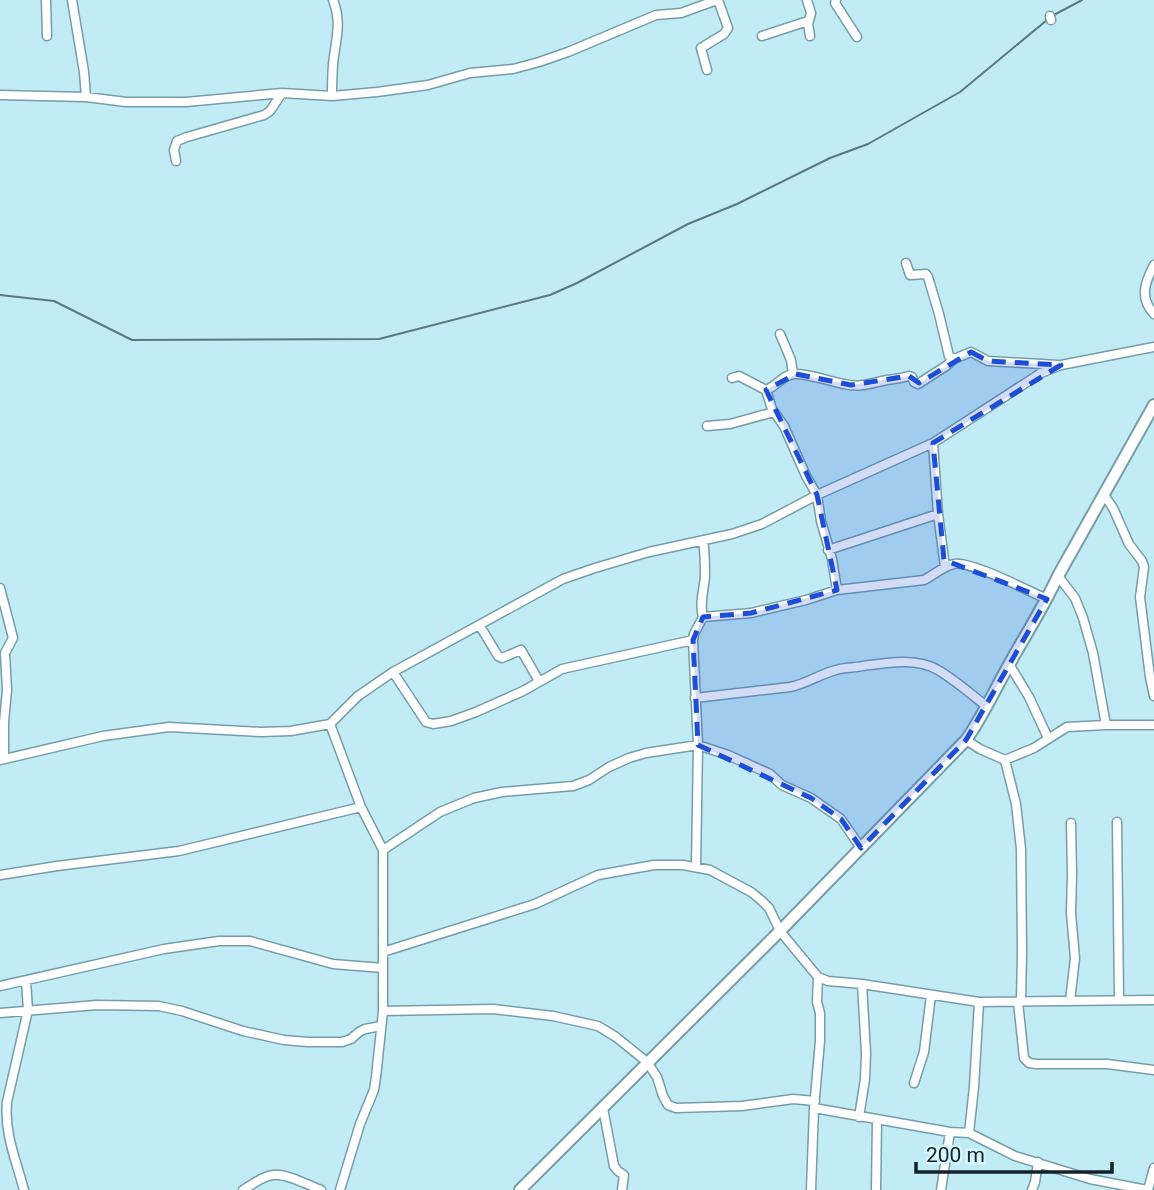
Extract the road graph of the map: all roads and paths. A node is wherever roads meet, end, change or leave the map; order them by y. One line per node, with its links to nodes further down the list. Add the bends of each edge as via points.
1 (46, 0): 8 (street)
2 (72, 0): 16 (street)
3 (333, 0): 15 (street, via 338,34)
4 (718, 0): 12 (street, via 728,27 701,48); 15 (street, via 681,13 656,15 568,52 513,69)
5 (807, 0): 7 (street)
6 (836, 0): 11 (street)
7 (808, 21): 9 (street); 10 (street)
8 (47, 36)
9 (762, 36)
10 (810, 36)
11 (857, 37)
12 (707, 70)
13 (282, 93): 15 (street); 16 (street, via 186,102); 17 (street, via 264,116 177,141)
14 (0, 95): 16 (street)
15 (332, 96)
16 (86, 97)
17 (176, 161)
18 (906, 263): 23 (street, via 910,275 928,277 949,356)
19 (1154, 265): 20 (street, via 1144,293)
20 (1154, 314)
21 (780, 334): 25 (street)
22 (1154, 347): 24 (street)
23 (954, 359): 24 (street, via 971,352 988,361); 25 (street, via 918,384 909,376 862,386)
24 (1061, 365): 31 (street, via 1041,373)
25 (793, 374): 27 (street)
26 (732, 378): 27 (street, via 739,376)
27 (766, 390): 29 (street)
28 (1154, 405): 33 (street)
29 (774, 412): 30 (street); 32 (street)
30 (707, 426)
31 (933, 443): 32 (street); 34 (street)
32 (817, 495): 35 (street, via 762,524); 36 (street)
33 (1104, 495): 38 (street); 48 (street, via 1144,567 1140,597)
34 (938, 514): 36 (street); 37 (street)
35 (703, 540): 42 (street); 43 (street, via 563,579)
36 (828, 550): 40 (street)
37 (945, 567): 40 (street, via 924,580); 41 (street, via 956,563 975,568)
38 (1058, 576): 41 (street); 52 (street, via 1075,597 1083,618)
39 (0, 588): 57 (street, via 13,638 5,653)
40 (837, 590): 42 (street, via 751,612)
41 (1047, 599): 45 (street)
42 (702, 617): 44 (street)
43 (480, 625): 46 (street); 47 (street, via 498,656 521,650)
44 (693, 640): 47 (street, via 562,669); 49 (street)
45 (1009, 664): 50 (street); 54 (street)
46 (393, 672): 47 (street, via 426,722 433,724 476,712); 51 (street, via 358,696)
47 (539, 681)
48 (1154, 696)
49 (695, 698): 50 (street, via 790,687 834,670 877,663 914,663 938,670); 56 (street)
50 (986, 706): 55 (street)
51 (330, 724): 57 (street, via 261,732 169,727 103,736); 59 (street)
52 (1106, 725): 53 (street); 54 (street, via 1067,727)
53 (1154, 725)
54 (1048, 738): 58 (street)
55 (965, 740): 58 (street); 62 (street)
56 (698, 745): 62 (street, via 770,774 811,798 841,819); 63 (street, via 629,758 573,786 474,797 440,812); 64 (street)
57 (2, 760)
58 (1005, 760): 76 (street, via 1021,849)
59 (360, 807): 63 (street); 65 (street, via 179,851)
60 (1117, 822): 74 (street)
61 (1071, 823): 77 (street, via 1075,958)
62 (861, 848): 66 (street)
63 (383, 850): 67 (street)
64 (696, 867): 66 (street, via 751,892 769,908); 67 (street, via 654,865 598,875 535,904)
65 (0, 875)
66 (780, 931): 69 (street); 83 (street)
67 (383, 952): 68 (street)
68 (383, 968): 70 (street, via 333,964 250,941 219,941); 80 (street)
69 (818, 977): 71 (street); 86 (street, via 820,1041)
70 (26, 981): 72 (street); 79 (street)
71 (862, 984): 73 (street); 88 (street, via 865,1079)
72 (0, 985)
73 (931, 995): 78 (street); 85 (street)
74 (1119, 1000): 75 (street); 77 (street)
75 (1154, 1000)
76 (1019, 1001): 77 (street); 78 (street); 84 (street, via 1024,1058 1029,1063)
77 (1070, 1001)
78 (979, 1002): 92 (street)
79 (27, 1010): 81 (street); 82 (street, via 159,1006 296,1041 342,1042); 90 (street)
80 (383, 1011): 82 (street); 83 (street, via 493,1009 553,1016 598,1026)
81 (0, 1013)
82 (381, 1026): 99 (street, via 374,1090)
83 (647, 1062): 86 (street, via 668,1105 676,1108 793,1099); 87 (street)
84 (1154, 1070)
85 (914, 1083)
86 (814, 1105): 88 (street); 102 (street)
87 (603, 1108): 100 (street); 101 (street, via 614,1166 624,1175)
88 (859, 1117): 89 (street)
89 (877, 1120): 91 (street); 103 (street)
90 (3, 1128): 96 (street)
91 (950, 1132): 92 (street); 104 (street)
92 (969, 1133): 93 (street, via 1002,1151)
93 (1038, 1162): 95 (street); 105 (street)
94 (1154, 1168): 107 (street)
95 (1090, 1179): 106 (street); 107 (street)
96 (24, 1190)
97 (243, 1190): 98 (street, via 275,1174)
98 (321, 1190)
99 (340, 1190)
100 (520, 1190)
101 (622, 1190)
102 (811, 1190)
103 (876, 1190)
104 (941, 1190)
105 (1032, 1190)
106 (1086, 1190)
107 (1148, 1190)

